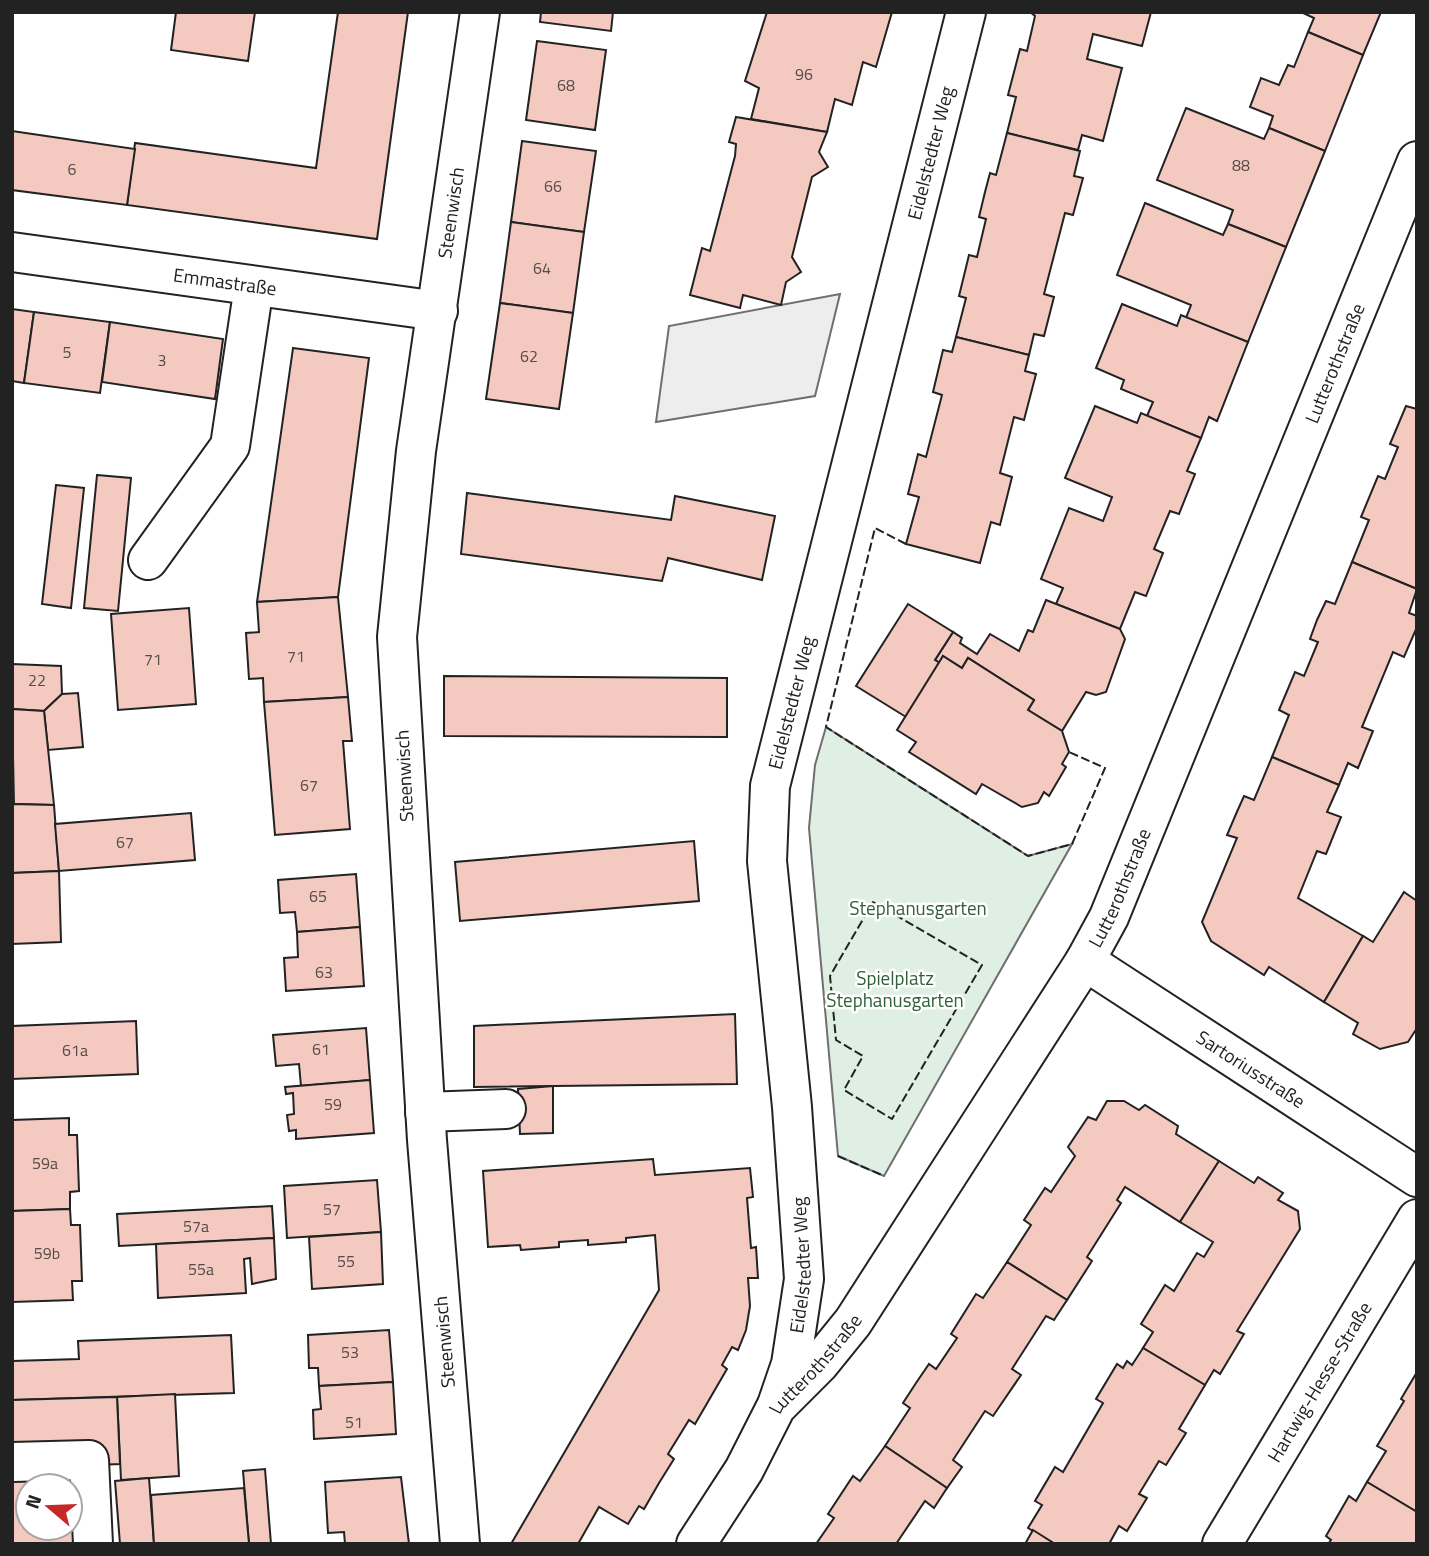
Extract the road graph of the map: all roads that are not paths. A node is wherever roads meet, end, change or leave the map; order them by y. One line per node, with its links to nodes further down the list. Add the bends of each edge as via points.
1 (480, 12): 6 (street, Steenwisch)
2 (966, 12): 13 (street, Eidelstedter Weg, via 770,786 767,861 804,1279 791,1364)
3 (1417, 161): 8 (street, Lutterothstraße, via 1109,917)
4 (12, 252): 5 (street, Emmastraße)
5 (254, 286): 6 (street, Emmastraße); 7 (street, via 230,446)
6 (438, 311): 10 (street, Steenwisch, via 416,451 397,637)
7 (148, 560)
8 (1085, 961): 11 (street, Sartoriusstraße); 13 (street, Lutterothstraße, via 853,1322)
9 (506, 1109): 10 (street)
10 (425, 1112): 16 (street, Steenwisch)
11 (1417, 1177)
12 (1417, 1220): 18 (street, Hartwig-Hesse-Straße)
13 (776, 1406): 17 (street, Lutterothstraße, via 750,1459)
14 (12, 1462): 15 (street, via 89,1460)
15 (93, 1544)
16 (460, 1544)
17 (696, 1544)
18 (1222, 1544)

